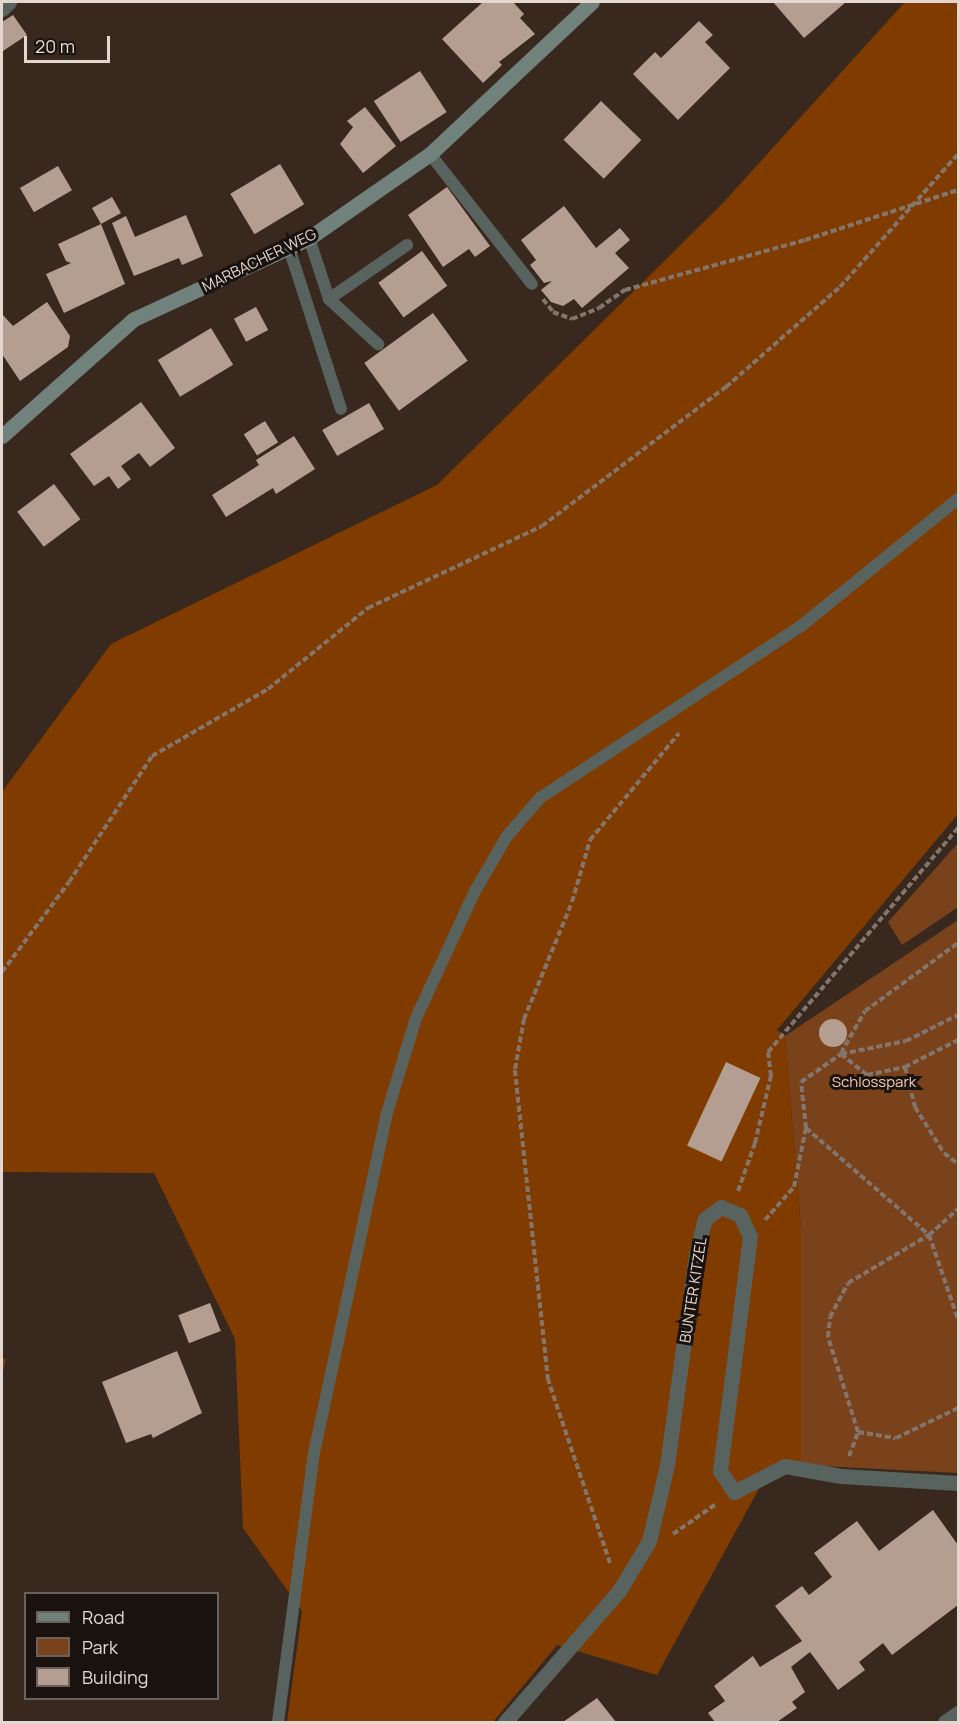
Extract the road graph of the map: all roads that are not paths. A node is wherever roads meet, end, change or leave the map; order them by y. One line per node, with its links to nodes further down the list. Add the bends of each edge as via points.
1 (9, 2): 3 (street)
2 (592, 2): 4 (main road, MARBACHER WEG)
3 (2, 9)
4 (430, 154): 5 (main road, MARBACHER WEG); 8 (lane)
5 (309, 238): 7 (main road, MARBACHER WEG); 9 (lane)
6 (407, 245): 9 (lane)
7 (289, 248): 11 (lane); 12 (main road, MARBACHER WEG, via 134,319)
8 (532, 284)
9 (330, 299): 10 (lane)
10 (378, 344)
11 (341, 409)
12 (2, 436)
13 (958, 499): 16 (lane, via 801,626 540,798 507,836 475,891 416,1018 386,1116 315,1453)
14 (958, 1483): 17 (street, BUNTER KITZEL, via 841,1476 785,1466 734,1492 720,1471 750,1236 740,1215 721,1207 705,1219 668,1465 649,1541 620,1591)
15 (958, 1713): 18 (street)
16 (278, 1722)
17 (506, 1722)
18 (945, 1722)

